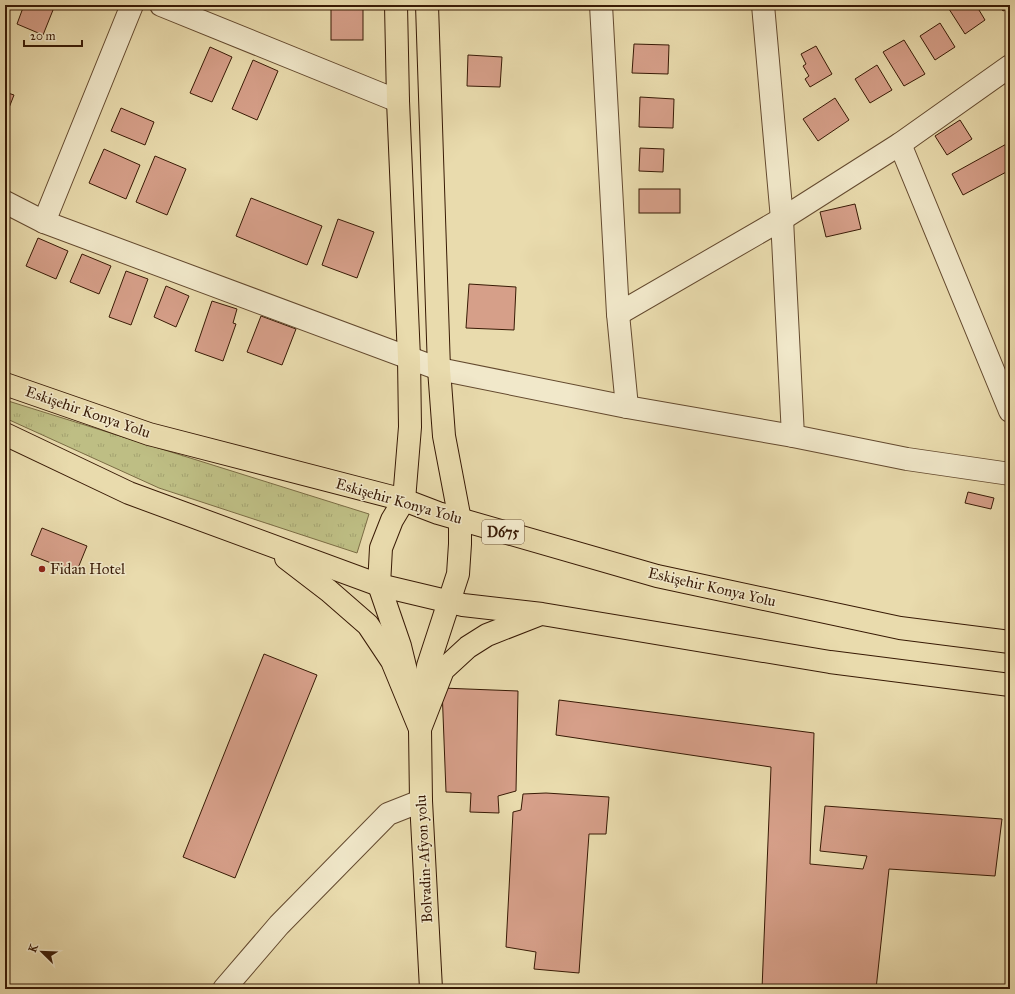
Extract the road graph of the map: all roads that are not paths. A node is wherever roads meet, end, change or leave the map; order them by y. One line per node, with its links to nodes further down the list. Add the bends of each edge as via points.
1 (132, 5): 12 (street)
2 (161, 5): 8 (street)
3 (396, 5): 8 (main road)
4 (427, 5): 15 (main road)
5 (600, 5): 13 (street)
6 (763, 5): 11 (street)
7 (1010, 66): 9 (street)
8 (398, 101): 14 (main road)
9 (900, 144): 11 (street); 18 (street)
10 (5, 202): 12 (street)
11 (782, 219): 13 (street); 20 (street)
12 (44, 222): 14 (street)
13 (618, 314): 17 (street)
14 (409, 358): 15 (street); 22 (main road, via 410,427)
15 (439, 369): 17 (street); 23 (main road, via 444,436)
16 (5, 384): 22 (main road, Eskişehir Konya Yolu / D675, via 149,434)
17 (627, 407): 20 (street)
18 (1010, 410)
19 (5, 434): 24 (main road, via 128,493)
20 (793, 436): 21 (street, via 907,459)
21 (1010, 474)
22 (404, 500): 23 (main road, Eskişehir Konya Yolu / D675); 25 (main road, via 392,520 381,548)
23 (460, 520): 26 (main road, via 458,574); 28 (main road, Eskişehir Konya Yolu / D675, via 657,576 900,628)
24 (268, 544): 25 (main road); 30 (main road, via 368,625 392,662)
25 (379, 585): 26 (main road); 30 (main road, via 400,646)
26 (450, 602): 27 (main road); 30 (main road, via 428,666)
27 (542, 614): 29 (main road, via 830,662); 30 (main road, via 488,634 468,647 444,670)
28 (1010, 642)
29 (1010, 685)
30 (420, 729): 31 (main road, Bolvadin-Afyon yolu)
31 (421, 801): 32 (street, via 388,814 279,925); 33 (main road, Bolvadin-Afyon yolu)
32 (224, 989)
33 (431, 989)

